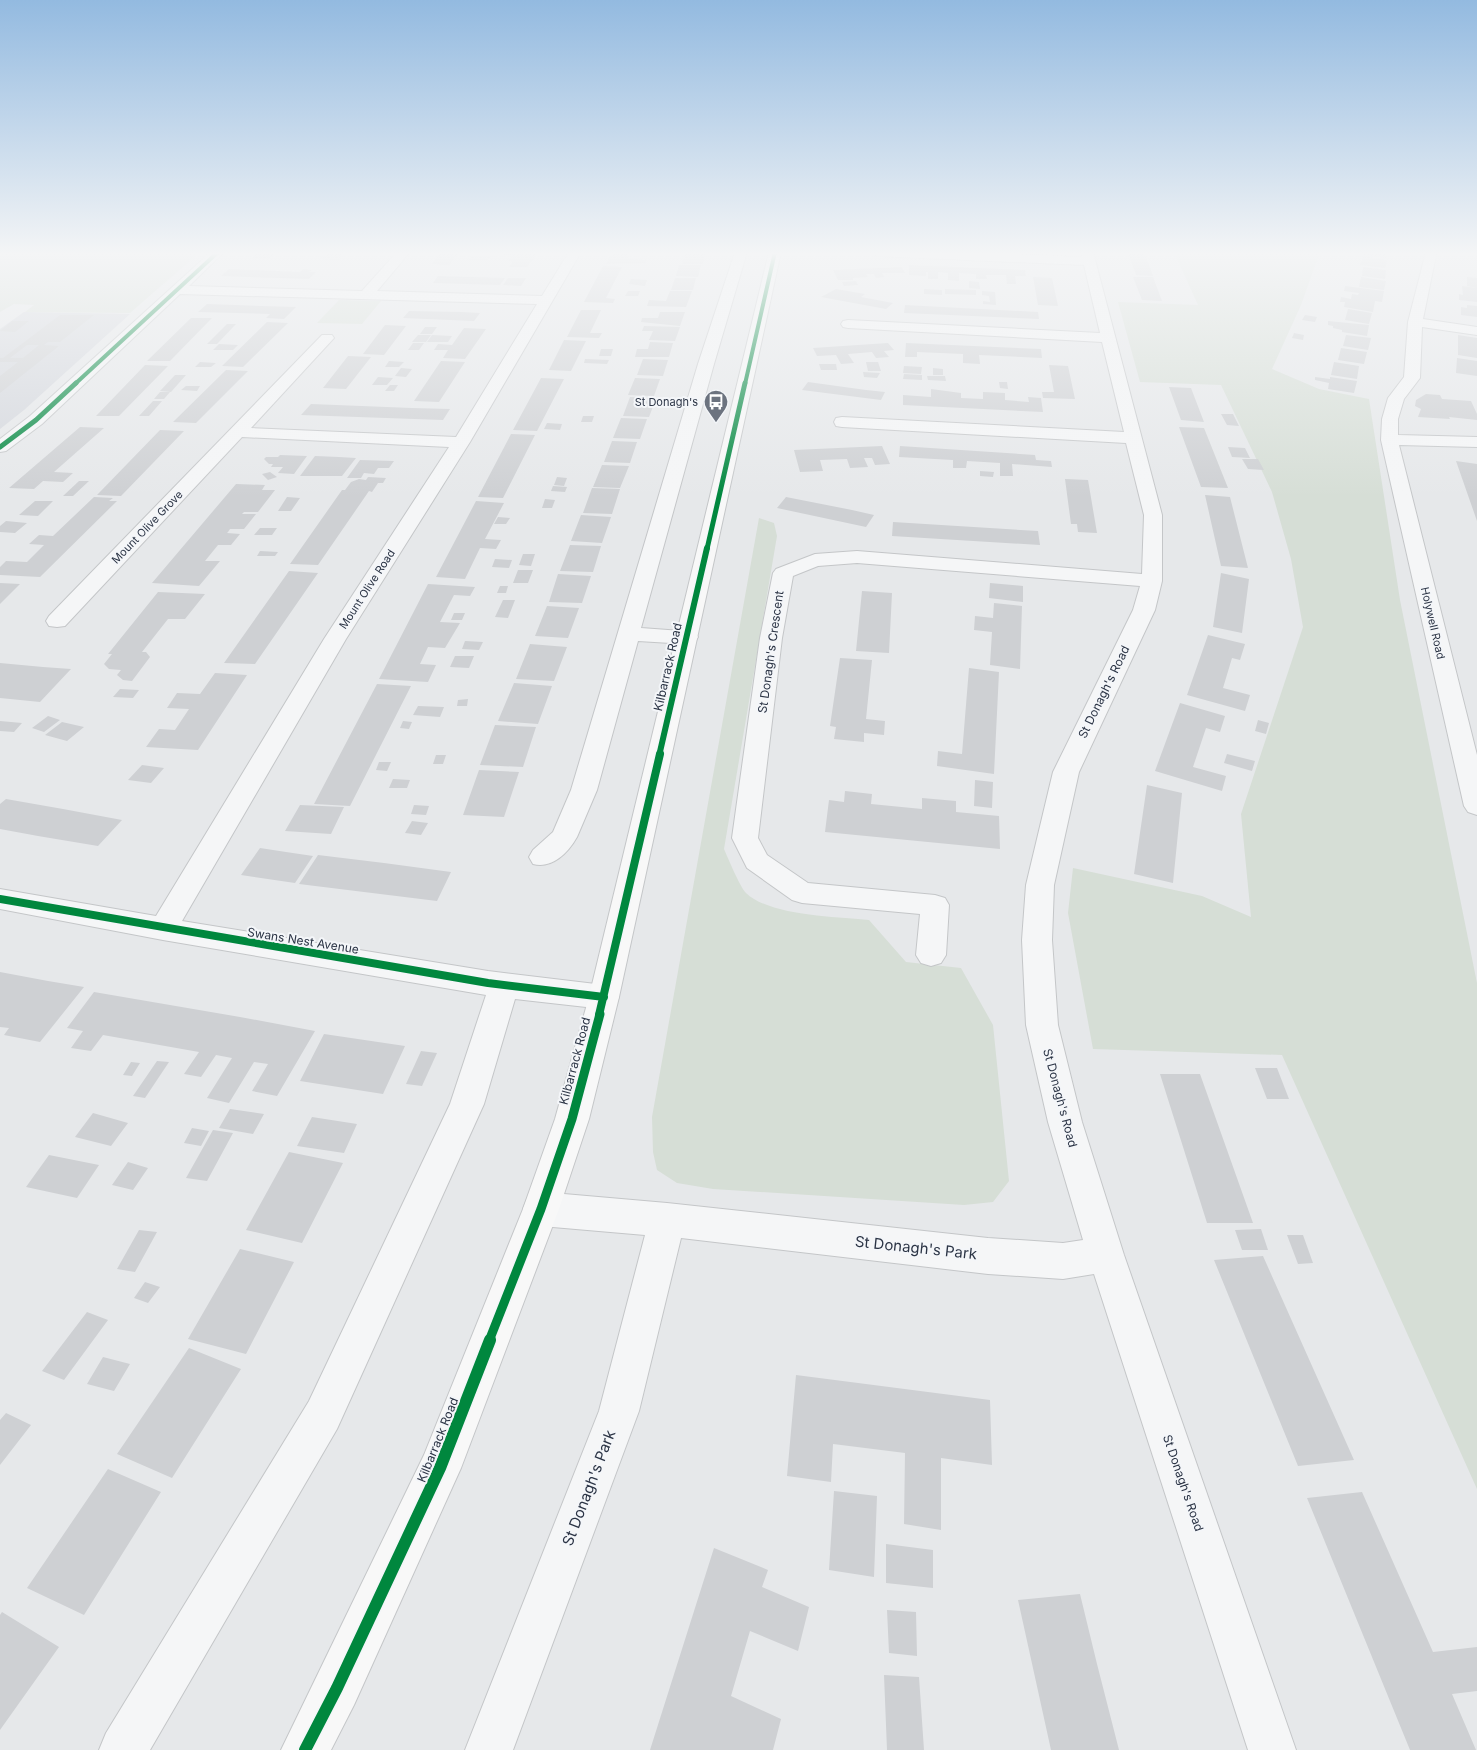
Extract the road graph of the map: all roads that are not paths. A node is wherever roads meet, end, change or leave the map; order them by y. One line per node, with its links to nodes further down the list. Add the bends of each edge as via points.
1 (130, 334): 16 (street, via 36,420)
2 (528, 334): 14 (street, Mount Olive Road)
3 (715, 334): 19 (street)
4 (756, 334): 20 (main road, Kilbarrack Road)
5 (1028, 334): 9 (street)
6 (1108, 334): 9 (street, St Donagh's Road)
7 (1414, 334): 13 (street, Holywell Road, via 1412,378 1396,398 1390,419)
8 (326, 338): 11 (street, Mount Olive Grove)
9 (1109, 338): 12 (street, St Donagh's Road)
10 (842, 422): 12 (street)
11 (238, 432): 14 (street); 18 (street, Mount Olive Grove)
12 (1134, 438): 17 (street, St Donagh's Road, via 1153,516)
13 (1390, 440): 15 (street); 21 (street, Holywell Road)
14 (461, 442): 24 (street, Mount Olive Road, via 335,639)
15 (1477, 442)
16 (0, 447)
17 (1152, 581): 25 (street, St Donagh's Crescent, via 857,557 815,560 783,573 770,638 745,838 756,861 802,893 935,905); 30 (street, St Donagh's Road, via 1144,610 1066,772 1040,885 1037,940 1042,1025 1065,1122)
18 (57, 621)
19 (629, 634): 20 (street, Kilbarrack Road); 22 (street, via 584,790 564,837)
20 (687, 637): 27 (main road, Kilbarrack Road)
21 (1477, 806)
22 (543, 857)
23 (0, 899): 24 (street, Swans Nest Avenue)
24 (162, 929): 26 (street, Swans Nest Avenue)
25 (932, 955)
26 (504, 985): 27 (street, Swans Nest Avenue); 31 (street, via 466,1104 323,1415)
27 (604, 997): 28 (main road, Kilbarrack Road, via 572,1119)
28 (541, 1209): 29 (street, St Donagh's Park); 32 (main road, Kilbarrack Road, via 440,1468)
29 (667, 1220): 30 (street, St Donagh's Park, via 988,1256 1063,1261); 33 (street, St Donagh's Park, via 619,1411)
30 (1106, 1256): 34 (street, St Donagh's Road)
31 (123, 1750)
32 (305, 1750)
33 (489, 1750)
34 (1272, 1750)

